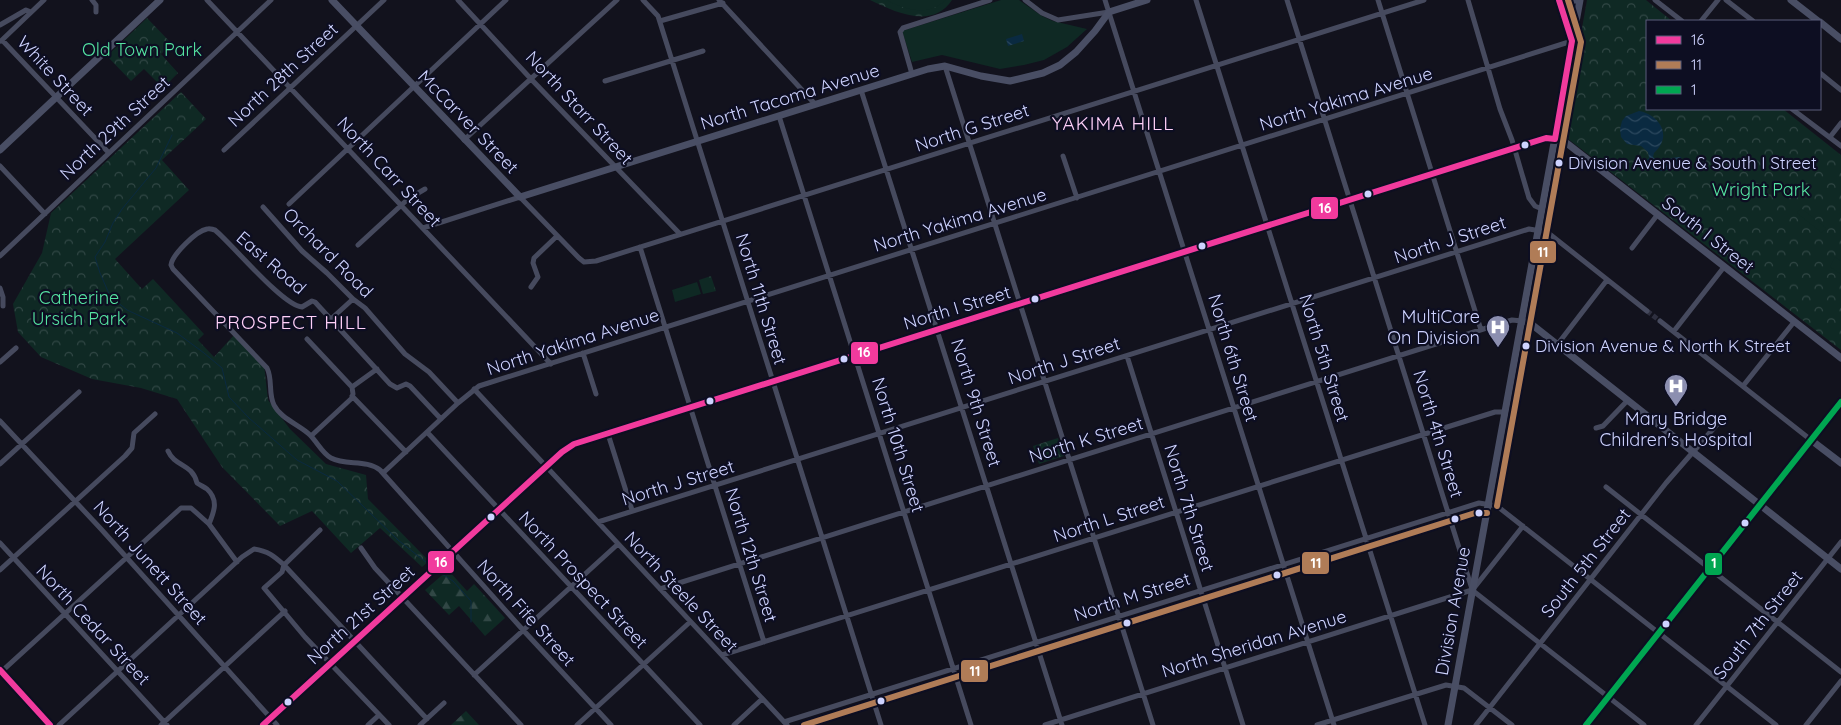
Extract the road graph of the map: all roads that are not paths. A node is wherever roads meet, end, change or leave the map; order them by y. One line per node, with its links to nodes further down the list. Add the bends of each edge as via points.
1 (44, 0): 29 (street)
2 (92, 0): 30 (street)
3 (160, 0): 62 (main road)
4 (207, 0): 42 (street, North Carr Street)
5 (271, 0): 42 (street, North 29th Street)
6 (332, 0): 41 (main road, McCarver Street)
7 (384, 0): 41 (street, North 28th Street)
8 (458, 0): 38 (street, North Starr Street)
9 (506, 0): 38 (street)
10 (617, 0): 54 (street)
11 (643, 0): 37 (street, North 11th Street)
12 (990, 0): 52 (street, via 903,28 900,32)
13 (1026, 0): 31 (street, via 1042,13 1058,20)
14 (1105, 0): 31 (street, North 6th Street)
15 (1147, 0): 31 (main road)
16 (1196, 0): 49 (street, North 5th Street)
17 (1287, 0): 43 (street, North 4th Street)
18 (1378, 0): 32 (street)
19 (1424, 0): 32 (street, North G Street)
20 (1468, 0): 51 (street)
21 (1575, 0): 28 (main road)
22 (1580, 0): 46 (main road, Division Avenue)
23 (1655, 0): 33 (street)
24 (1718, 0): 34 (street)
25 (1726, 0): 35 (street)
26 (1791, 0): 36 (main road)
27 (721, 2): 37 (street); 63 (street)
28 (1560, 2): 46 (main road)
29 (31, 12): 39 (street, White Street, via 26,10); 45 (street)
30 (96, 12)
31 (1109, 12): 50 (main road, North Tacoma Avenue, via 1076,52 1043,73 1010,81); 60 (street, North 6th Street)
32 (1382, 13): 43 (street, North G Street); 61 (street)
33 (1681, 20)
34 (1702, 20)
35 (1752, 20)
36 (1815, 20)
37 (660, 21): 48 (street, North 11th Street)
38 (480, 23): 54 (street, North Starr Street); 56 (street)
39 (0, 24)
40 (1821, 25): 44 (main road)
41 (356, 26): 56 (main road, McCarver Street); 57 (street, North 28th Street)
42 (237, 32): 57 (street, North Carr Street); 79 (street, North 29th Street)
43 (1299, 39): 49 (street, North G Street); 66 (street, North 4th Street)
44 (1841, 39)
45 (1, 41): 62 (street, White Street)
46 (1572, 41): 51 (street, North Yakima Avenue); 69 (main road, Division Avenue)
47 (703, 51): 48 (street)
48 (672, 60): 55 (street); 71 (street, North 11th Street)
49 (1217, 65): 60 (street, North G Street); 73 (street, North 5th Street)
50 (945, 66): 52 (main road, North Tacoma Avenue); 72 (street)
51 (1488, 69): 61 (street, North Yakima Avenue); 76 (street)
52 (912, 74): 58 (main road, North Tacoma Avenue)
53 (1821, 74): 59 (street)
54 (531, 79): 70 (street); 82 (street, North Starr Street)
55 (605, 81)
56 (414, 86): 70 (main road, McCarver Street); 75 (street)
57 (290, 88): 75 (street, North Carr Street); 78 (street, North 28th Street)
58 (862, 90): 63 (main road, North Tacoma Avenue); 83 (street, North 9th Street)
59 (1841, 90)
60 (1135, 91): 72 (street, North G Street); 84 (street, North 6th Street)
61 (1408, 94): 66 (street, North Yakima Avenue); 85 (street)
62 (56, 98): 77 (main road); 79 (street, White Street)
63 (815, 104): 65 (main road, North Tacoma Avenue)
64 (1793, 110): 68 (street)
65 (779, 116): 71 (main road, North Tacoma Avenue); 87 (street, North 10th Street)
66 (1325, 120): 73 (street, North Yakima Avenue); 90 (street, North 4th Street)
67 (1841, 123): 68 (street)
68 (1830, 137): 74 (street)
69 (1555, 139): 76 (main road, North I Street, via 1546,138); 94 (main road, Division Avenue); 96 (main road, South I Street, via 1564,141)
70 (464, 140): 88 (main road, McCarver Street)
71 (697, 141): 82 (main road, North Tacoma Avenue); 97 (street, North 11th Street)
72 (970, 143): 83 (street, North G Street); 98 (street)
73 (1242, 146): 84 (street, North Yakima Avenue); 99 (street, North 5th Street)
74 (1841, 146)
75 (348, 148): 91 (street); 92 (street, North Carr Street)
76 (1514, 148): 85 (main road, North I Street); 94 (street, via 1531,202)
77 (0, 150)
78 (224, 150)
79 (109, 153): 95 (street, North 29th Street)
80 (1063, 156): 89 (street)
81 (0, 166): 95 (street)
82 (615, 166): 88 (main road, North Tacoma Avenue); 102 (street, North Starr Street)
83 (887, 169): 87 (street, North G Street); 107 (street, North 9th Street)
84 (1160, 171): 89 (street, North Yakima Avenue); 108 (street, North 6th Street)
85 (1432, 174): 90 (main road, North I Street); 109 (street)
86 (425, 189): 92 (street)
87 (805, 195): 97 (street, North G Street); 113 (street, North 10th Street)
88 (520, 197): 100 (street, North Tacoma Avenue); 103 (street, McCarver Street)
89 (1077, 198): 98 (street, North Yakima Avenue)
90 (1350, 200): 99 (main road, North I Street); 114 (street, North 4th Street)
91 (289, 204)
92 (401, 205): 100 (street, North Carr Street); 104 (street)
93 (263, 207): 118 (street, Orchard Road, via 302,251)
94 (1542, 210): 101 (main road, Division Avenue)
95 (45, 214): 110 (street, North 29th Street)
96 (1658, 214): 106 (street); 112 (main road, South I Street)
97 (723, 221): 102 (street, North G Street); 119 (street, North 11th Street)
98 (995, 224): 107 (street, North Yakima Avenue); 120 (street)
99 (1268, 226): 108 (main road, North I Street); 121 (street, North 5th Street)
100 (423, 228): 142 (street, North Carr Street)
101 (1538, 230): 109 (street, North J Street, via 1529,229); 115 (street, via 1547,232); 125 (main road, Division Avenue)
102 (680, 234): 105 (street, North G Street)
103 (557, 236): 111 (street, McCarver Street); 116 (street, via 534,258 538,277)
104 (358, 246)
105 (640, 247): 111 (street, North G Street); 128 (street, North 12th Street)
106 (1632, 248)
107 (913, 249): 113 (street, North Yakima Avenue); 129 (street, North 9th Street)
108 (1186, 252): 120 (main road, North I Street); 130 (street, North 6th Street)
109 (1457, 252): 114 (street, North J Street); 131 (street)
110 (0, 256)
111 (584, 262)
112 (1724, 267): 127 (main road, South I Street); 132 (street)
113 (830, 275): 119 (street, North Yakima Avenue); 137 (street, North 10th Street)
114 (1374, 278): 121 (street, North J Street); 139 (street, North 4th Street)
115 (1607, 280): 123 (street); 134 (street)
116 (531, 287)
117 (0, 288): 122 (street)
118 (353, 299): 124 (street); 155 (street, Orchard Road)
119 (748, 301): 128 (street, North Yakima Avenue); 144 (street, North 11th Street)
120 (1020, 304): 129 (main road, North I Street); 145 (street)
121 (1292, 304): 130 (street, North J Street); 146 (street, North 5th Street)
122 (4, 306)
123 (1647, 311)
124 (331, 319): 143 (street, East Road); 170 (street, East Road, via 314,301 303,307 294,304 212,229 206,229 192,239 173,257 171,265 267,368 271,379 270,392 278,410)
125 (1522, 321): 131 (street, North K Street, via 1512,320); 134 (main road, via 1530,323); 159 (main road, Division Avenue)
126 (1660, 321): 132 (street)
127 (1794, 322): 140 (main road, South I Street); 147 (street)
128 (665, 327): 136 (street, North Yakima Avenue); 156 (street, North 12th Street)
129 (938, 329): 137 (main road, North I Street); 157 (street, North 9th Street)
130 (1210, 330): 138 (street, North J Street); 158 (street, North 6th Street)
131 (1481, 330): 139 (street, North K Street)
132 (1674, 331): 147 (street)
133 (307, 339): 148 (street)
134 (1557, 345): 153 (main road)
135 (16, 348): 141 (street)
136 (583, 353): 142 (street, North Yakima Avenue); 151 (street)
137 (856, 356): 144 (main road, North I Street); 167 (street, North 10th Street)
138 (1127, 356): 145 (street, North J Street); 168 (street, North 7th Street)
139 (1399, 356): 146 (street, North K Street); 169 (street, North 4th Street)
140 (1841, 358)
141 (0, 362)
142 (550, 364): 149 (street, North Yakima Avenue)
143 (376, 368): 148 (street); 161 (street, East Road, via 394,387 410,386)
144 (773, 382): 156 (main road, North I Street); 176 (street, North 11th Street)
145 (1044, 382): 157 (street, North J Street); 177 (street)
146 (1316, 382): 158 (street, North K Street); 178 (street, North 5th Street)
147 (1744, 386): 171 (street)
148 (352, 387): 152 (street)
149 (474, 389): 155 (street, North Yakima Avenue); 181 (street, North Steele Street)
150 (79, 392): 172 (street)
151 (596, 394)
152 (352, 396): 170 (street); 174 (street)
153 (1628, 400): 164 (street, via 1603,426); 175 (main road)
154 (1841, 402): 171 (main road)
155 (458, 403): 161 (street, North Yakima Avenue)
156 (691, 408): 166 (main road, North I Street); 183 (street, North 12th Street)
157 (962, 408): 167 (street, North J Street); 184 (street, North 9th Street)
158 (1234, 408): 168 (street, North K Street); 185 (street, North 6th Street)
159 (1506, 412): 169 (street, North L Street, via 1496,411); 188 (main road, Division Avenue)
160 (155, 414): 187 (street, via 134,433 130,451)
161 (441, 419): 165 (street, North Yakima Avenue)
162 (0, 421): 172 (street, North Junett Street)
163 (1720, 421): 175 (street, South 5th Street)
164 (1596, 428)
165 (427, 432): 174 (street, North Yakima Avenue); 190 (street, North Prospect Street)
166 (608, 434): 181 (main road, North I Street, via 570,446); 191 (street)
167 (880, 434): 176 (street, North J Street); 192 (street, North 10th Street)
168 (1152, 434): 177 (street, North K Street); 193 (street, North 7th Street)
169 (1424, 434): 178 (street, North L Street); 194 (street, North 4th Street)
170 (311, 436): 182 (street, via 331,458 370,464)
171 (1811, 440): 179 (main road); 189 (main road)
172 (21, 444): 180 (street); 187 (street, North Junett Street)
173 (168, 451): 197 (street, via 173,460 193,473 197,483 212,496 215,504)
174 (406, 452): 182 (street, North Yakima Avenue)
175 (1694, 452): 189 (main road); 195 (street, South 5th Street)
176 (798, 460): 183 (street, North J Street); 200 (street, North 11th Street)
177 (1069, 460): 184 (street, North K Street); 201 (street)
178 (1341, 460): 185 (street, North L Street); 202 (street, North 5th Street)
179 (1841, 463)
180 (0, 464)
181 (546, 466): 190 (main road, North 21st Street); 196 (street, North Steele Street)
182 (383, 473): 207 (street, North Fife Street)
183 (715, 485): 191 (street, North J Street); 212 (street, North 12th Street)
184 (987, 486): 192 (street, North K Street); 213 (street, North 9th Street)
185 (1259, 486): 193 (street, North L Street); 214 (street, North 6th Street)
186 (1606, 487): 195 (street)
187 (75, 501): 208 (street); 209 (street, North Junett Street)
188 (1488, 504): 194 (street, North M Street, via 1479,502); 198 (street, via 1497,506); 224 (main road, Division Avenue)
189 (1761, 504): 210 (main road); 216 (main road)
190 (498, 510): 207 (main road, North 21st Street); 220 (street, North Prospect Street)
191 (632, 510): 196 (street, North J Street)
192 (904, 512): 200 (street, North K Street); 222 (street, North 10th Street)
193 (1176, 512): 201 (street, North L Street); 223 (street, North 7th Street)
194 (1448, 512): 202 (street, North M Street); 224 (street, North 4th Street)
195 (1642, 515): 216 (street); 219 (street, South 5th Street)
196 (598, 522): 205 (street, North Steele Street)
197 (209, 524): 209 (street, via 191,508 185,507); 211 (street)
198 (1523, 526): 219 (street); 224 (street)
199 (320, 530): 215 (street)
200 (822, 538): 212 (street, North K Street); 229 (street, North 11th Street)
201 (1094, 538): 213 (street, North L Street); 230 (street)
202 (1365, 538): 214 (street, North M Street); 231 (street, North 5th Street)
203 (1841, 542): 210 (street, South 7th Street)
204 (0, 543): 208 (street, North Cedar Street)
205 (618, 544): 220 (street); 221 (street, North Steele Street)
206 (361, 548): 225 (street)
207 (451, 553): 225 (main road, North 21st Street); 234 (street, North Fife Street)
208 (13, 558): 218 (street); 227 (street, North Cedar Street)
209 (127, 558): 227 (street); 228 (street, North Junett Street)
210 (1828, 559): 217 (main road); 233 (street, South 7th Street)
211 (237, 562): 215 (street, via 251,550 266,550); 228 (street)
212 (740, 564): 221 (street, North K Street); 237 (street, North 12th Street)
213 (1012, 564): 222 (street, North L Street); 238 (street, North 9th Street)
214 (1283, 564): 223 (street, North M Street); 239 (street, North 6th Street)
215 (284, 565): 226 (street, via 282,572 264,588); 236 (street)
216 (1710, 568): 233 (street); 235 (main road)
217 (1841, 569)
218 (0, 570)
219 (1591, 579): 235 (street); 240 (street, South 5th Street)
220 (571, 587): 234 (street); 243 (street, North Prospect Street)
221 (660, 589): 232 (street, North Steele Street)
222 (929, 590): 229 (street, North L Street); 245 (street, North 10th Street)
223 (1201, 590): 230 (street, North M Street); 246 (street, North 7th Street)
224 (1472, 590): 231 (street, North Sheridan Avenue); 240 (street); 252 (main road, Division Avenue)
225 (402, 598): 236 (main road, North 21st Street); 250 (street)
226 (285, 611): 242 (street); 244 (street)
227 (66, 613): 247 (street, North Cedar Street); 248 (street)
228 (179, 615): 244 (street, North Junett Street); 247 (street)
229 (847, 616): 237 (street, North L Street); 254 (street, North 11th Street)
230 (1118, 616): 238 (street, North M Street); 255 (street)
231 (1390, 616): 239 (street, North Sheridan Avenue); 256 (street, North 5th Street)
232 (690, 622): 241 (street, North Steele Street); 243 (street)
233 (1777, 622): 249 (street); 253 (street, South 7th Street)
234 (523, 630): 250 (street); 260 (street, North Fife Street)
235 (1659, 633): 253 (street); 257 (main road)
236 (354, 642): 242 (main road, North 21st Street); 264 (street)
237 (764, 642): 241 (street, North L Street)
238 (1036, 642): 245 (street, North M Street); 265 (street, North 9th Street)
239 (1308, 642): 246 (street, North Sheridan Avenue); 267 (street, North 6th Street)
240 (1541, 643): 257 (street); 261 (street, South 5th Street)
241 (722, 655): 258 (street, North Steele Street)
242 (330, 663): 262 (street); 263 (main road, North 21st Street)
243 (643, 665): 260 (street); 279 (street, North Prospect Street)
244 (225, 666): 263 (street, North Junett Street); 268 (street)
245 (954, 668): 254 (street, North M Street); 282 (street, North 10th Street)
246 (1225, 668): 255 (street, North Sheridan Avenue); 285 (street, North 7th Street)
247 (117, 671): 268 (street, North Cedar Street); 270 (street)
248 (1, 672): 269 (main road)
249 (1841, 672)
250 (474, 675): 276 (street)
251 (1841, 681): 295 (street)
252 (1455, 685): 256 (street); 261 (street); 288 (main road, Division Avenue)
253 (1727, 686): 293 (street, South 7th Street); 294 (street)
254 (871, 694): 266 (street, North M Street); 281 (street, North 11th Street)
255 (1143, 694): 265 (street, North Sheridan Avenue); 284 (street)
256 (1415, 694): 267 (street); 287 (street, North 5th Street)
257 (1608, 696): 291 (main road); 292 (street)
258 (762, 699): 266 (street, North Steele Street); 280 (street)
259 (444, 703): 264 (street)
260 (596, 708): 277 (street); 278 (street, North Fife Street)
261 (1490, 708): 289 (street, South 5th Street); 290 (street)
262 (379, 714): 273 (street); 274 (street)
263 (271, 718): 271 (main road, North 21st Street); 272 (street, North Junett Street)
264 (427, 719): 275 (street)
265 (1061, 722): 283 (street, North Sheridan Avenue)
266 (786, 723)
267 (1333, 723): 286 (street)
268 (164, 724)
269 (50, 725)
270 (58, 725)
271 (263, 725)
272 (278, 725)
273 (368, 725)
274 (389, 725)
275 (420, 725)
276 (521, 725)
277 (578, 725)
278 (611, 725)
279 (700, 725)
280 (734, 725)
281 (881, 725)
282 (972, 725)
283 (1045, 725)
284 (1153, 725)
285 (1243, 725)
286 (1317, 725)
287 (1425, 725)
288 (1448, 725)
289 (1476, 725)
290 (1512, 725)
291 (1586, 725)
292 (1644, 725)
293 (1696, 725)
294 (1776, 725)
295 (1806, 725)

